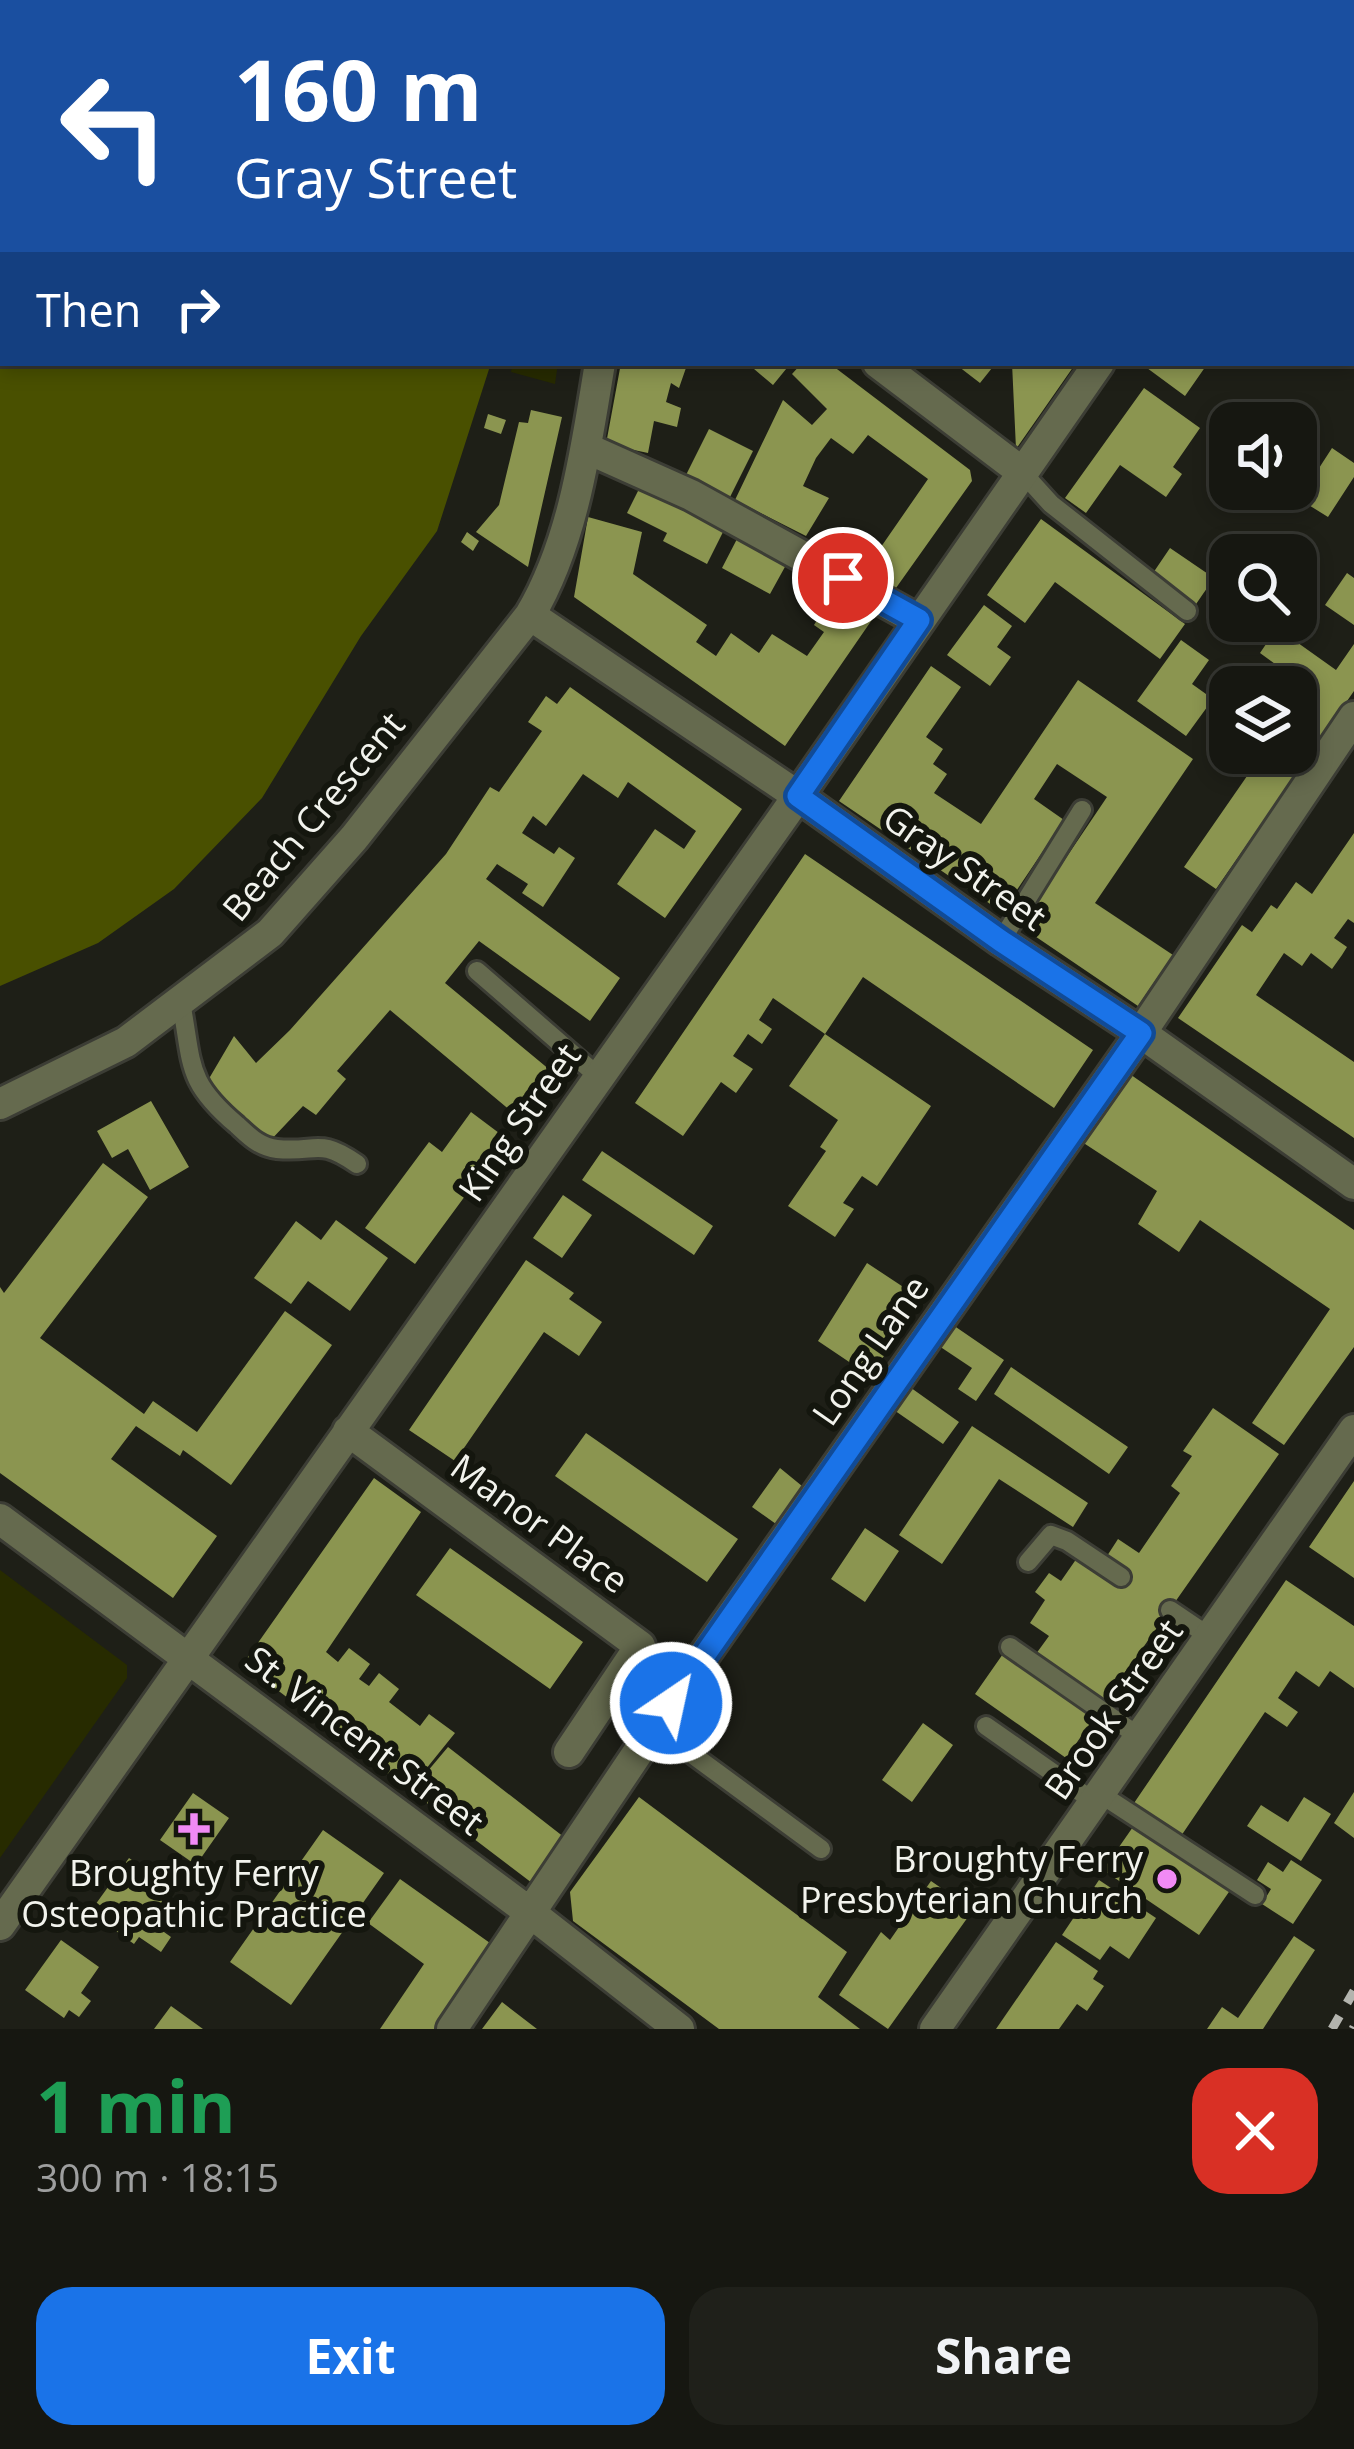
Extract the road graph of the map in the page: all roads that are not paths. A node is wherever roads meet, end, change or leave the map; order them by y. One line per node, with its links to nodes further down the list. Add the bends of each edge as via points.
1 (600, 366): 4 (street, Beach Crescent)
2 (882, 366): 5 (street)
3 (1097, 366): 5 (street, King Street)
4 (586, 448): 7 (street, Beach Crescent, via 552,578); 8 (street, via 691,495)
5 (1022, 472): 6 (lane); 8 (street, King Street)
6 (1186, 611)
7 (530, 615): 10 (street, Gray Street); 14 (street, Beach Crescent, via 270,933)
8 (919, 620): 10 (street, King Street)
9 (1353, 721): 15 (street, Long Lane)
10 (798, 796): 12 (street, Gray Street); 16 (street, King Street)
11 (1082, 810): 12 (lane)
12 (1001, 941): 15 (street, Gray Street)
13 (477, 971): 16 (lane)
14 (182, 1001): 17 (street, Beach Crescent, via 126,1042); 18 (lane, via 205,1098 260,1145 332,1147)
15 (1141, 1033): 19 (street, Gray Street); 30 (street, Long Lane)
16 (598, 1078): 21 (street, King Street)
17 (0, 1104)
18 (356, 1164)
19 (1354, 1184)
20 (1354, 1430): 26 (street, Brook Street)
21 (348, 1431): 28 (street, King Street); 32 (street, Manor Place, via 640,1646)
22 (0, 1519): 28 (street, St. Vincent Street)
23 (1028, 1562): 24 (lane, via 1051,1535)
24 (1121, 1577)
25 (1170, 1610): 26 (lane)
26 (1210, 1637): 31 (street, Brook Street)
27 (1010, 1647): 31 (lane)
28 (190, 1658): 36 (street, St. Vincent Street); 37 (street, King Street)
29 (986, 1726): 33 (lane)
30 (655, 1727): 34 (lane); 36 (street, Long Lane)
31 (1141, 1738): 33 (street, Brook Street)
32 (569, 1752)
33 (1099, 1799): 35 (lane); 40 (street, Brook Street)
34 (821, 1849)
35 (1255, 1895)
36 (532, 1914): 38 (street, Long Lane); 39 (street, St. Vincent Street)
37 (0, 1925)
38 (452, 2029)
39 (679, 2029)
40 (934, 2029)

